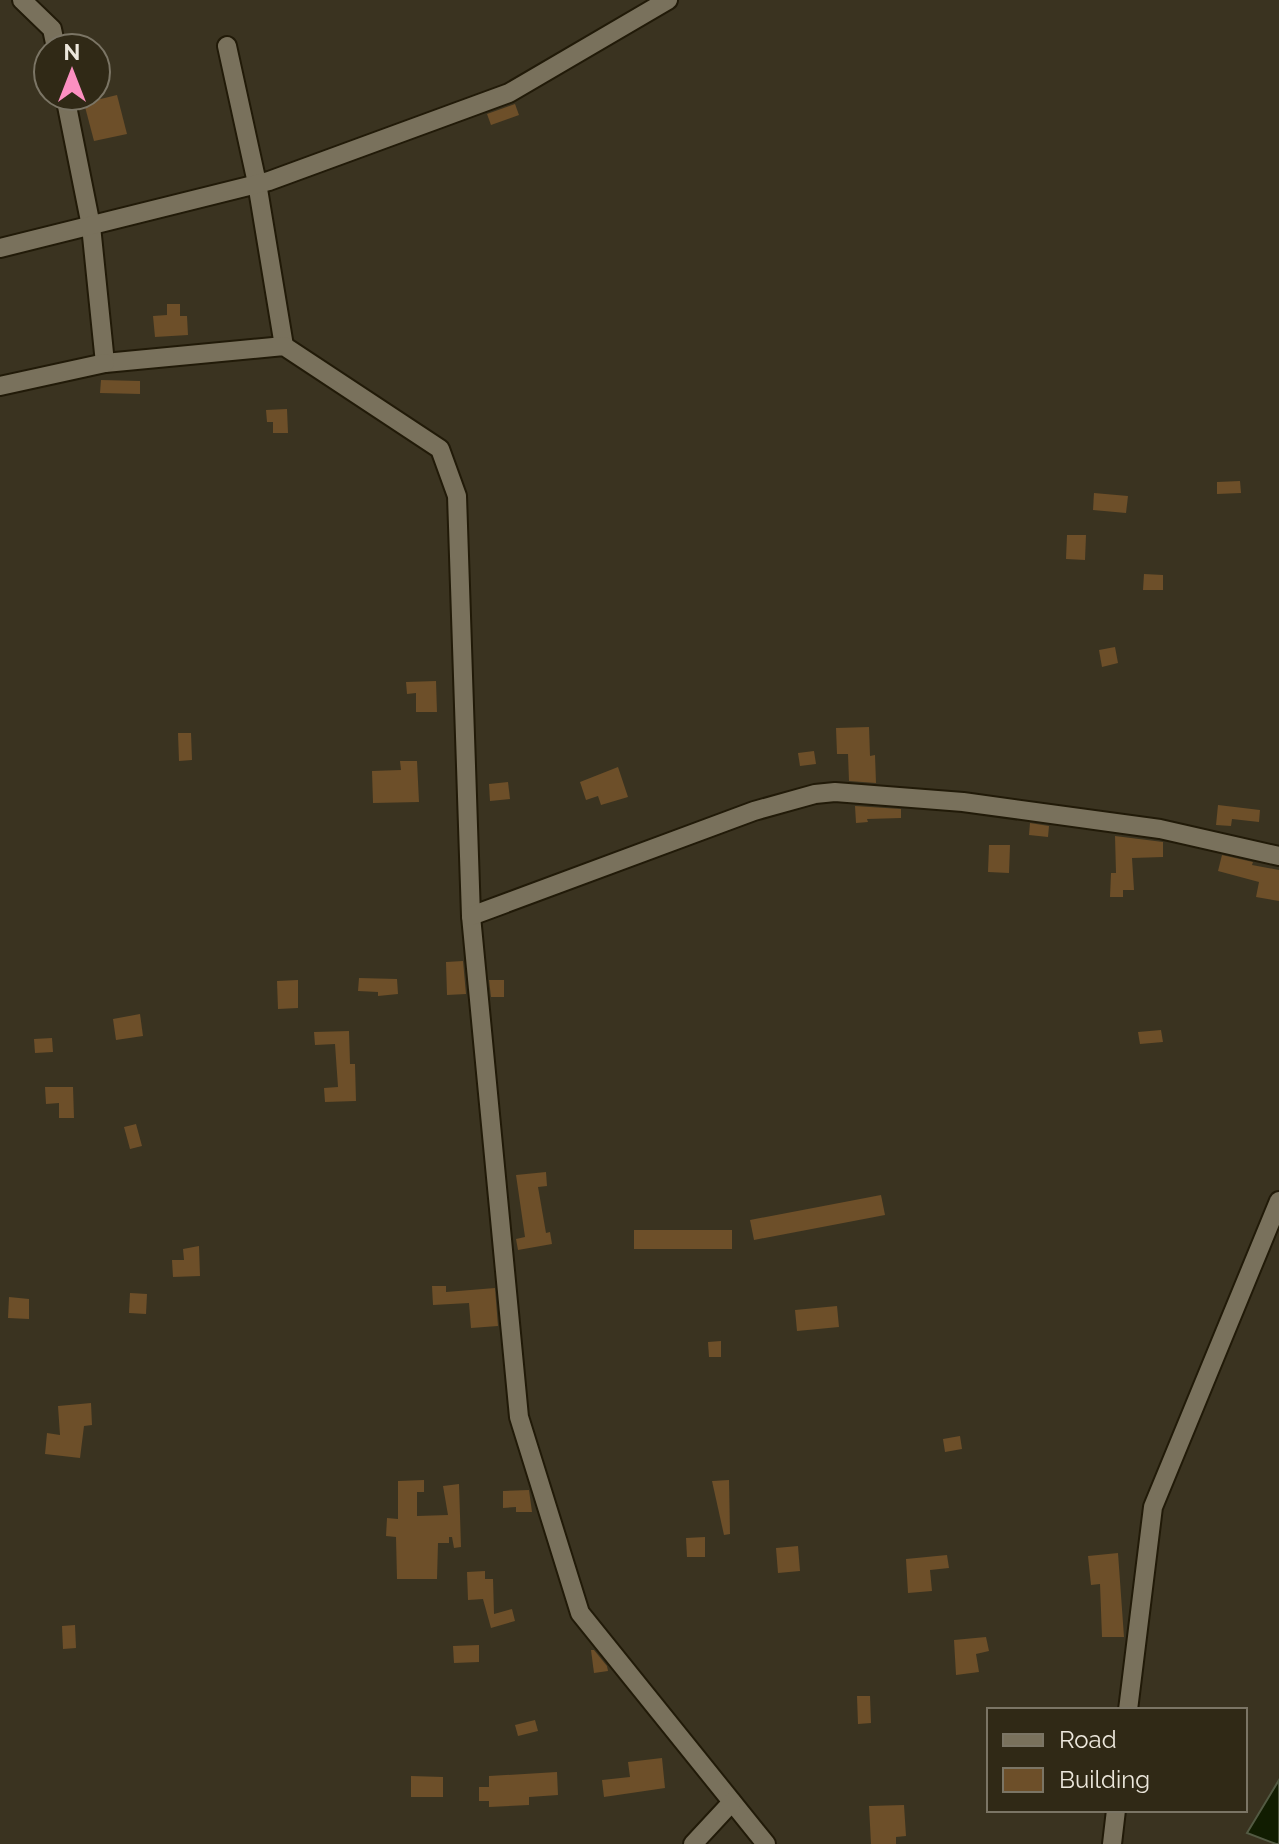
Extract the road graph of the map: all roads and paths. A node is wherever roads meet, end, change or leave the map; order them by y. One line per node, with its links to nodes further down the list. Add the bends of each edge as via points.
1 (22, 0): 3 (street)
2 (668, 0): 6 (street, via 509,93)
3 (53, 32)
4 (227, 46): 6 (street)
5 (68, 112): 7 (street)
6 (257, 183): 7 (street); 9 (street)
7 (91, 226): 8 (street); 10 (street)
8 (0, 248)
9 (284, 346): 10 (street); 13 (street, via 440,449 457,496)
10 (105, 363): 11 (street)
11 (0, 386)
12 (1279, 856): 13 (street, via 1160,829 963,802 835,792 754,811)
13 (471, 916): 16 (street, via 519,1417 580,1613)
14 (1279, 1201): 15 (street, via 1153,1507)
15 (1128, 1708)
16 (732, 1802): 18 (street); 19 (street)
17 (1116, 1812): 20 (street)
18 (693, 1844)
19 (766, 1844)
20 (1112, 1844)

